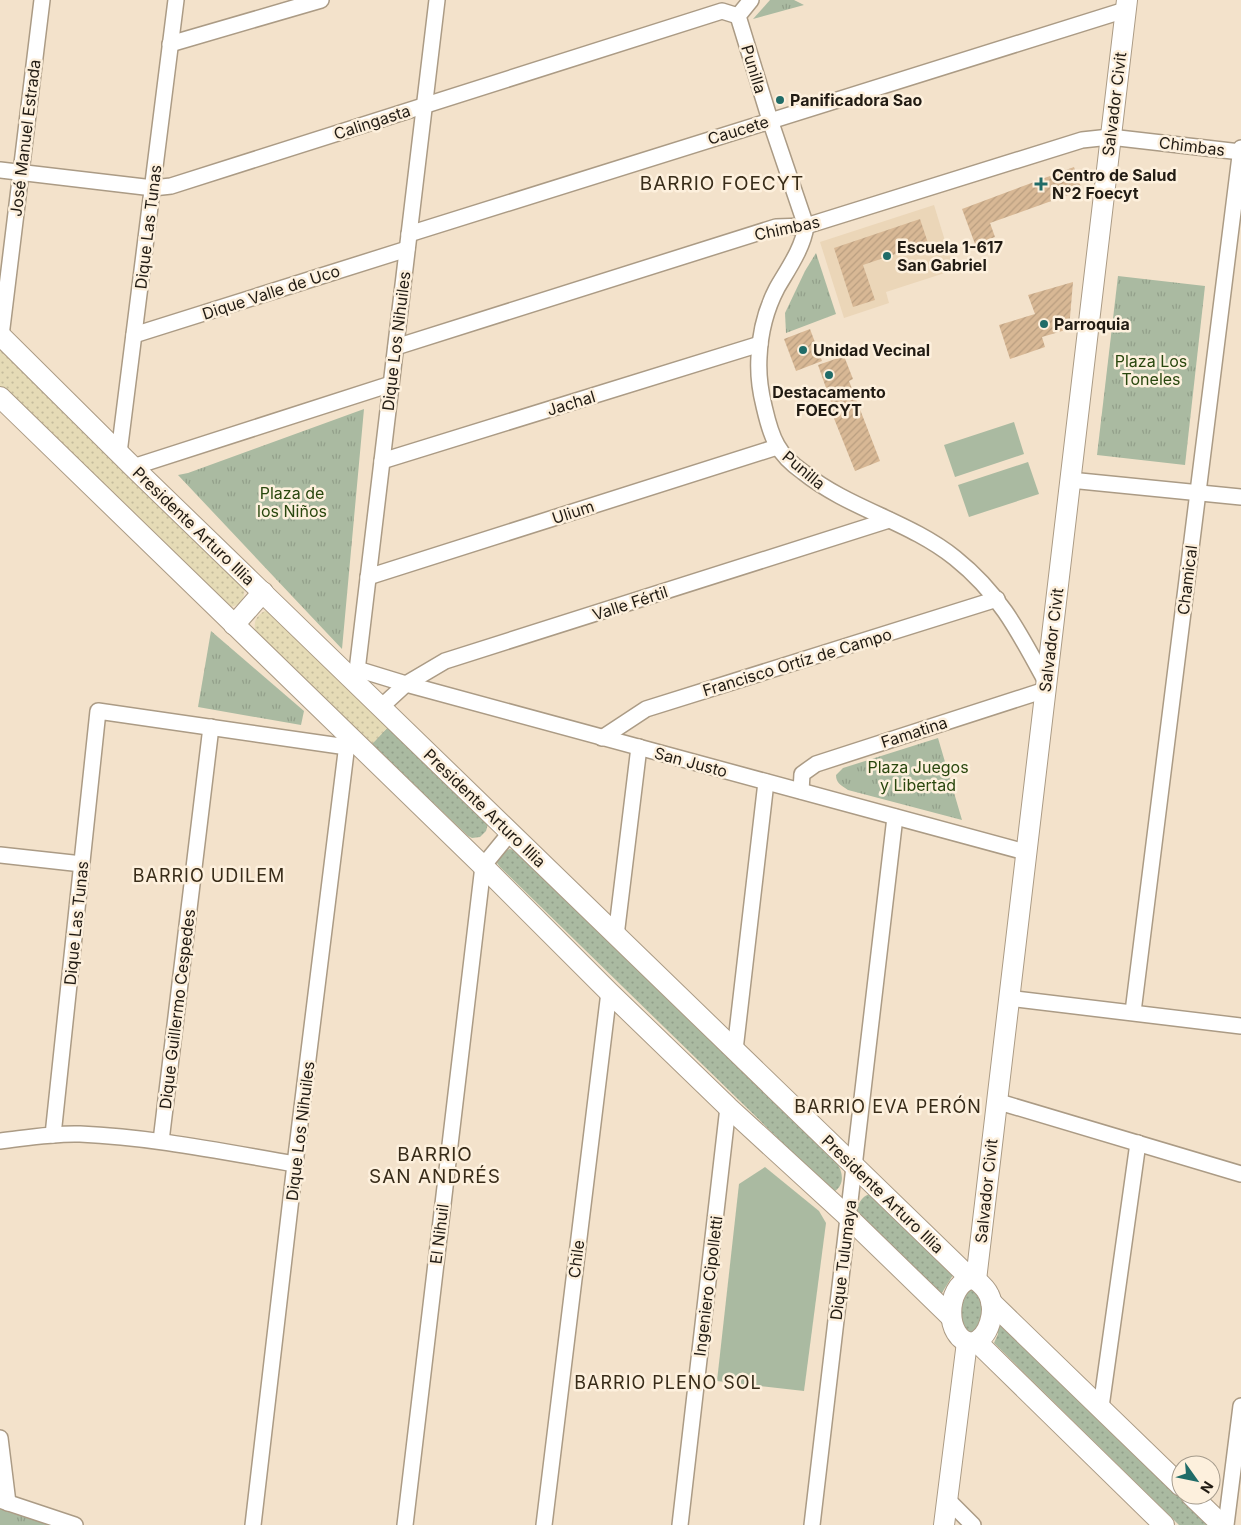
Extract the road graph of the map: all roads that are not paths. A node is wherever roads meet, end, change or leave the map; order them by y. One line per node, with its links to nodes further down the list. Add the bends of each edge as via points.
1 (42, 0): 15 (street, José Manuel Estrada)
2 (176, 0): 8 (street, Dique Las Tunas)
3 (321, 0): 8 (street)
4 (751, 0): 7 (street)
5 (440, 1): 9 (street, Dique Los Nihuiles)
6 (1126, 5): 10 (street, Caucete); 11 (street, Salvador Civit)
7 (738, 16): 9 (street, Calingasta, via 722,11); 10 (street, Punilla)
8 (170, 44): 16 (street, Dique Las Tunas)
9 (424, 106): 16 (street, Calingasta, via 171,186); 18 (street, Dique Los Nihuiles)
10 (770, 120): 17 (street, Punilla); 18 (street, Caucete)
11 (1110, 137): 13 (street, Chimbas); 17 (street, Chimbas, via 1082,140); 29 (street, Salvador Civit)
12 (1241, 148): 13 (street, Chamical)
13 (1241, 152): 30 (street, Chamical)
14 (0, 170): 15 (street, Calingasta)
15 (21, 172): 16 (street, Calingasta); 19 (street, José Manuel Estrada)
16 (153, 188): 20 (street, Dique Las Tunas)
17 (806, 226): 21 (street, Punilla, via 797,252 766,314); 22 (street, Chimbas, via 776,227)
18 (408, 241): 20 (street, Dique Valle de Uco); 22 (street, Dique Los Nihuiles)
19 (1, 335): 26 (street, Presidente Arturo Illia)
20 (134, 335): 26 (street, Dique Las Tunas)
21 (760, 344): 25 (street, Punilla, via 758,359 762,394 767,420); 27 (street, Jachal)
22 (396, 347): 23 (street, Dique Los Nihuiles)
23 (391, 384): 27 (street, Dique Los Nihuiles); 28 (street)
24 (0, 397): 36 (street)
25 (778, 447): 32 (street, Punilla, via 790,462 822,486); 33 (street, Ulium)
26 (119, 453): 28 (street, Presidente Arturo Illia)
27 (382, 462): 33 (street, Dique Los Nihuiles)
28 (133, 467): 34 (street, Presidente Arturo Illia)
29 (1070, 480): 30 (street); 39 (street, Salvador Civit)
30 (1198, 493): 31 (street); 56 (street, Chamical)
31 (1241, 497)
32 (889, 520): 35 (street, Punilla, via 926,538 953,557 980,579); 38 (street, Valle Fértil, via 445,662)
33 (368, 577): 37 (street, Dique Los Nihuiles)
34 (263, 592): 36 (street); 37 (street, Presidente Arturo Illia)
35 (997, 599): 39 (street, Punilla, via 1014,624); 42 (street, Francisco Ortíz de Campo, via 646,709)
36 (234, 625): 43 (street)
37 (357, 676): 38 (street, San Justo); 40 (street, Presidente Arturo Illia)
38 (406, 684): 40 (street, Valle Fértil); 42 (street, San Justo)
39 (1045, 686): 46 (street, Famatina, via 816,764 802,774); 49 (street, Salvador Civit)
40 (381, 707): 48 (street, Presidente Arturo Illia)
41 (211, 728): 43 (street); 51 (street, Dique Las Tunas, via 98,711); 63 (street, Dique Guillermo Cespedes)
42 (602, 738): 44 (street, San Justo)
43 (348, 742): 52 (street); 65 (street, Dique Los Nihuiles)
44 (639, 747): 45 (street, San Justo); 53 (street)
45 (766, 782): 46 (street, San Justo); 58 (street)
46 (801, 791): 47 (street, San Justo)
47 (895, 817): 49 (street, San Justo); 66 (street, Dique Tulumaya)
48 (510, 833): 52 (street); 53 (street, Presidente Arturo Illia)
49 (1025, 852): 55 (street, Salvador Civit)
50 (0, 855): 51 (street)
51 (82, 864): 61 (street, Dique Las Tunas)
52 (483, 866): 54 (street); 82 (street, El Nihuil)
53 (616, 936): 58 (street, Presidente Arturo Illia)
54 (609, 992): 60 (street); 83 (street, Chile)
55 (1008, 998): 56 (street); 59 (street, Salvador Civit)
56 (1133, 1012): 57 (street)
57 (1241, 1026)
58 (735, 1050): 66 (street, Presidente Arturo Illia)
59 (996, 1101): 64 (street); 69 (street, Salvador Civit)
60 (728, 1107): 68 (street); 84 (street, Ingeniero Cipolletti)
61 (53, 1135): 62 (street); 63 (street, via 80,1134)
62 (0, 1141)
63 (161, 1142): 65 (street)
64 (1138, 1143): 67 (street); 74 (street)
65 (296, 1164): 81 (street, Dique Los Nihuiles)
66 (854, 1165): 68 (street, Dique Tulumaya); 69 (street, Presidente Arturo Illia)
67 (1241, 1174)
68 (848, 1218): 71 (street); 85 (street, Dique Tulumaya)
69 (973, 1279): 70 (street, via 987,1290); 71 (street, via 966,1280 958,1288)
70 (991, 1302): 72 (street, via 989,1326 982,1338); 74 (street)
71 (951, 1317): 72 (street, via 956,1333)
72 (972, 1342): 77 (street); 88 (street)
73 (1241, 1406): 90 (street)
74 (1101, 1407): 76 (street)
75 (0, 1438): 78 (street)
76 (1171, 1476)
77 (947, 1499): 86 (street); 87 (street)
78 (4, 1502): 80 (street)
79 (1201, 1505): 89 (street)
80 (75, 1525)
81 (253, 1525)
82 (405, 1525)
83 (544, 1525)
84 (680, 1525)
85 (812, 1525)
86 (944, 1525)
87 (973, 1525)
88 (1164, 1525)
89 (1222, 1525)
90 (1226, 1525)

